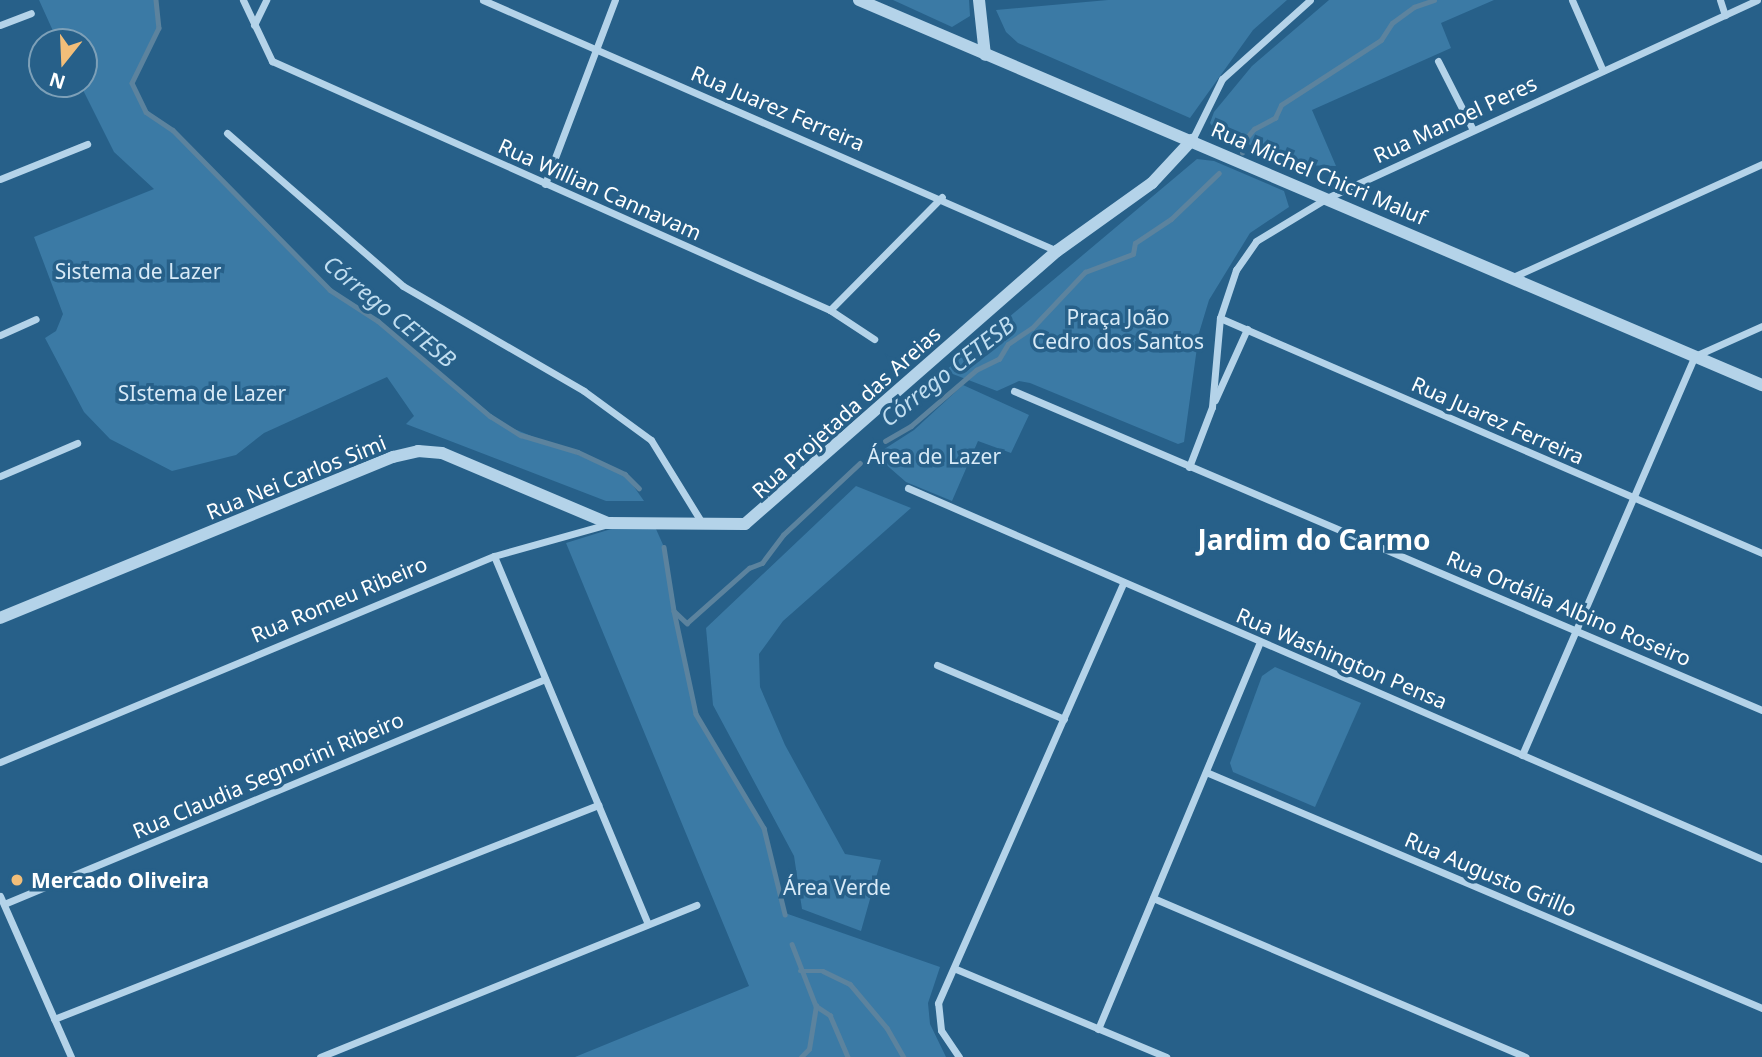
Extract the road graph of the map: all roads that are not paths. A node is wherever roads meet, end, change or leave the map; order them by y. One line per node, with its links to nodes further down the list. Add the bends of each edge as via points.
1 (243, 0): 14 (street, Rua Willian Cannavam)
2 (267, 0): 14 (street)
3 (483, 0): 15 (street, Rua Juarez Ferreira)
4 (615, 0): 15 (street)
5 (859, 0): 16 (street, Rua Michel Chicri Maluf)
6 (979, 0): 16 (street)
7 (1310, 0): 21 (street, via 1222,79)
8 (1572, 0): 18 (street)
9 (1720, 0): 12 (street)
10 (1757, 0): 12 (street, Rua Manoel Peres)
11 (31, 13): 13 (street)
12 (1725, 15): 18 (street, Rua Manoel Peres)
13 (0, 25)
14 (254, 25): 25 (street, Rua Willian Cannavam, via 272,61)
15 (599, 50): 25 (street); 27 (street, Rua Juarez Ferreira)
16 (985, 55): 21 (street, Rua Michel Chicri Maluf)
17 (1438, 61): 19 (street)
18 (1603, 71): 19 (street, Rua Manoel Peres)
19 (1473, 130): 26 (street, Rua Manoel Peres)
20 (227, 133): 47 (street, via 403,286 584,391 651,440)
21 (1192, 140): 26 (street, Rua Michel Chicri Maluf); 28 (street, Rua Projetada das Areias, via 1152,183)
22 (87, 144): 24 (street)
23 (1762, 164): 29 (street)
24 (0, 179)
25 (545, 184): 30 (street, Rua Willian Cannavam)
26 (1329, 197): 29 (street, Rua Michel Chicri Maluf); 31 (street, Rua Manoel Peres, via 1256,241 1236,270)
27 (942, 198): 28 (street, Rua Juarez Ferreira); 30 (street)
28 (1057, 251): 47 (street, Rua Projetada das Areias, via 849,431 759,516 733,527)
29 (1513, 277): 37 (street, Rua Michel Chicri Maluf)
30 (830, 310): 36 (street, Rua Willian Cannavam)
31 (1220, 318): 34 (street, Rua Juarez Ferreira); 40 (street, Rua Manoel Peres)
32 (36, 320): 35 (street)
33 (1762, 326): 37 (street)
34 (1247, 329): 40 (street, Rua Manoel Peres); 45 (street, Rua Juarez Ferreira)
35 (0, 335)
36 (874, 340)
37 (1695, 356): 38 (street, Rua Michel Chicri Maluf); 45 (street)
38 (1762, 385)
39 (1014, 391): 42 (street, Rua Ordália Albino Roseiro)
40 (1212, 407): 42 (street, Rua Manoel Peres)
41 (77, 443): 43 (street)
42 (1189, 467): 52 (street, Rua Ordália Albino Roseiro)
43 (0, 476)
44 (908, 488): 50 (street, Rua Washington Pensa)
45 (1633, 498): 48 (street, Rua Juarez Ferreira); 52 (street)
46 (614, 524): 47 (street, Rua Romeu Ribeiro); 49 (street, Rua Romeu Ribeiro); 51 (street, Rua Nei Carlos Simi, via 442,453 418,451 380,462)
47 (705, 527)
48 (1762, 553)
49 (494, 556): 55 (street); 59 (street, Rua Romeu Ribeiro)
50 (1124, 582): 53 (street, Rua Washington Pensa); 57 (street)
51 (0, 618)
52 (1576, 630): 56 (street, Rua Ordália Albino Roseiro); 58 (street)
53 (1261, 641): 58 (street, Rua Washington Pensa); 60 (street)
54 (937, 665): 57 (street)
55 (545, 679): 61 (street); 64 (street, Rua Claudia Segnorini Ribeiro)
56 (1762, 710)
57 (1064, 719): 67 (street)
58 (1522, 755): 62 (street, Rua Washington Pensa)
59 (0, 762)
60 (1206, 772): 63 (street); 68 (street, Rua Augusto Grillo)
61 (598, 805): 66 (street); 69 (street)
62 (1762, 859)
63 (1153, 898): 70 (street); 76 (street)
64 (2, 900): 69 (street)
65 (696, 905): 66 (street)
66 (649, 924): 73 (street)
67 (956, 968): 70 (street); 74 (street, via 937,1015)
68 (1762, 1008)
69 (54, 1019): 72 (street)
70 (1098, 1028): 71 (street)
71 (1155, 1055): 75 (street)
72 (71, 1057)
73 (320, 1057)
74 (959, 1057)
75 (1166, 1057)
76 (1525, 1057)

